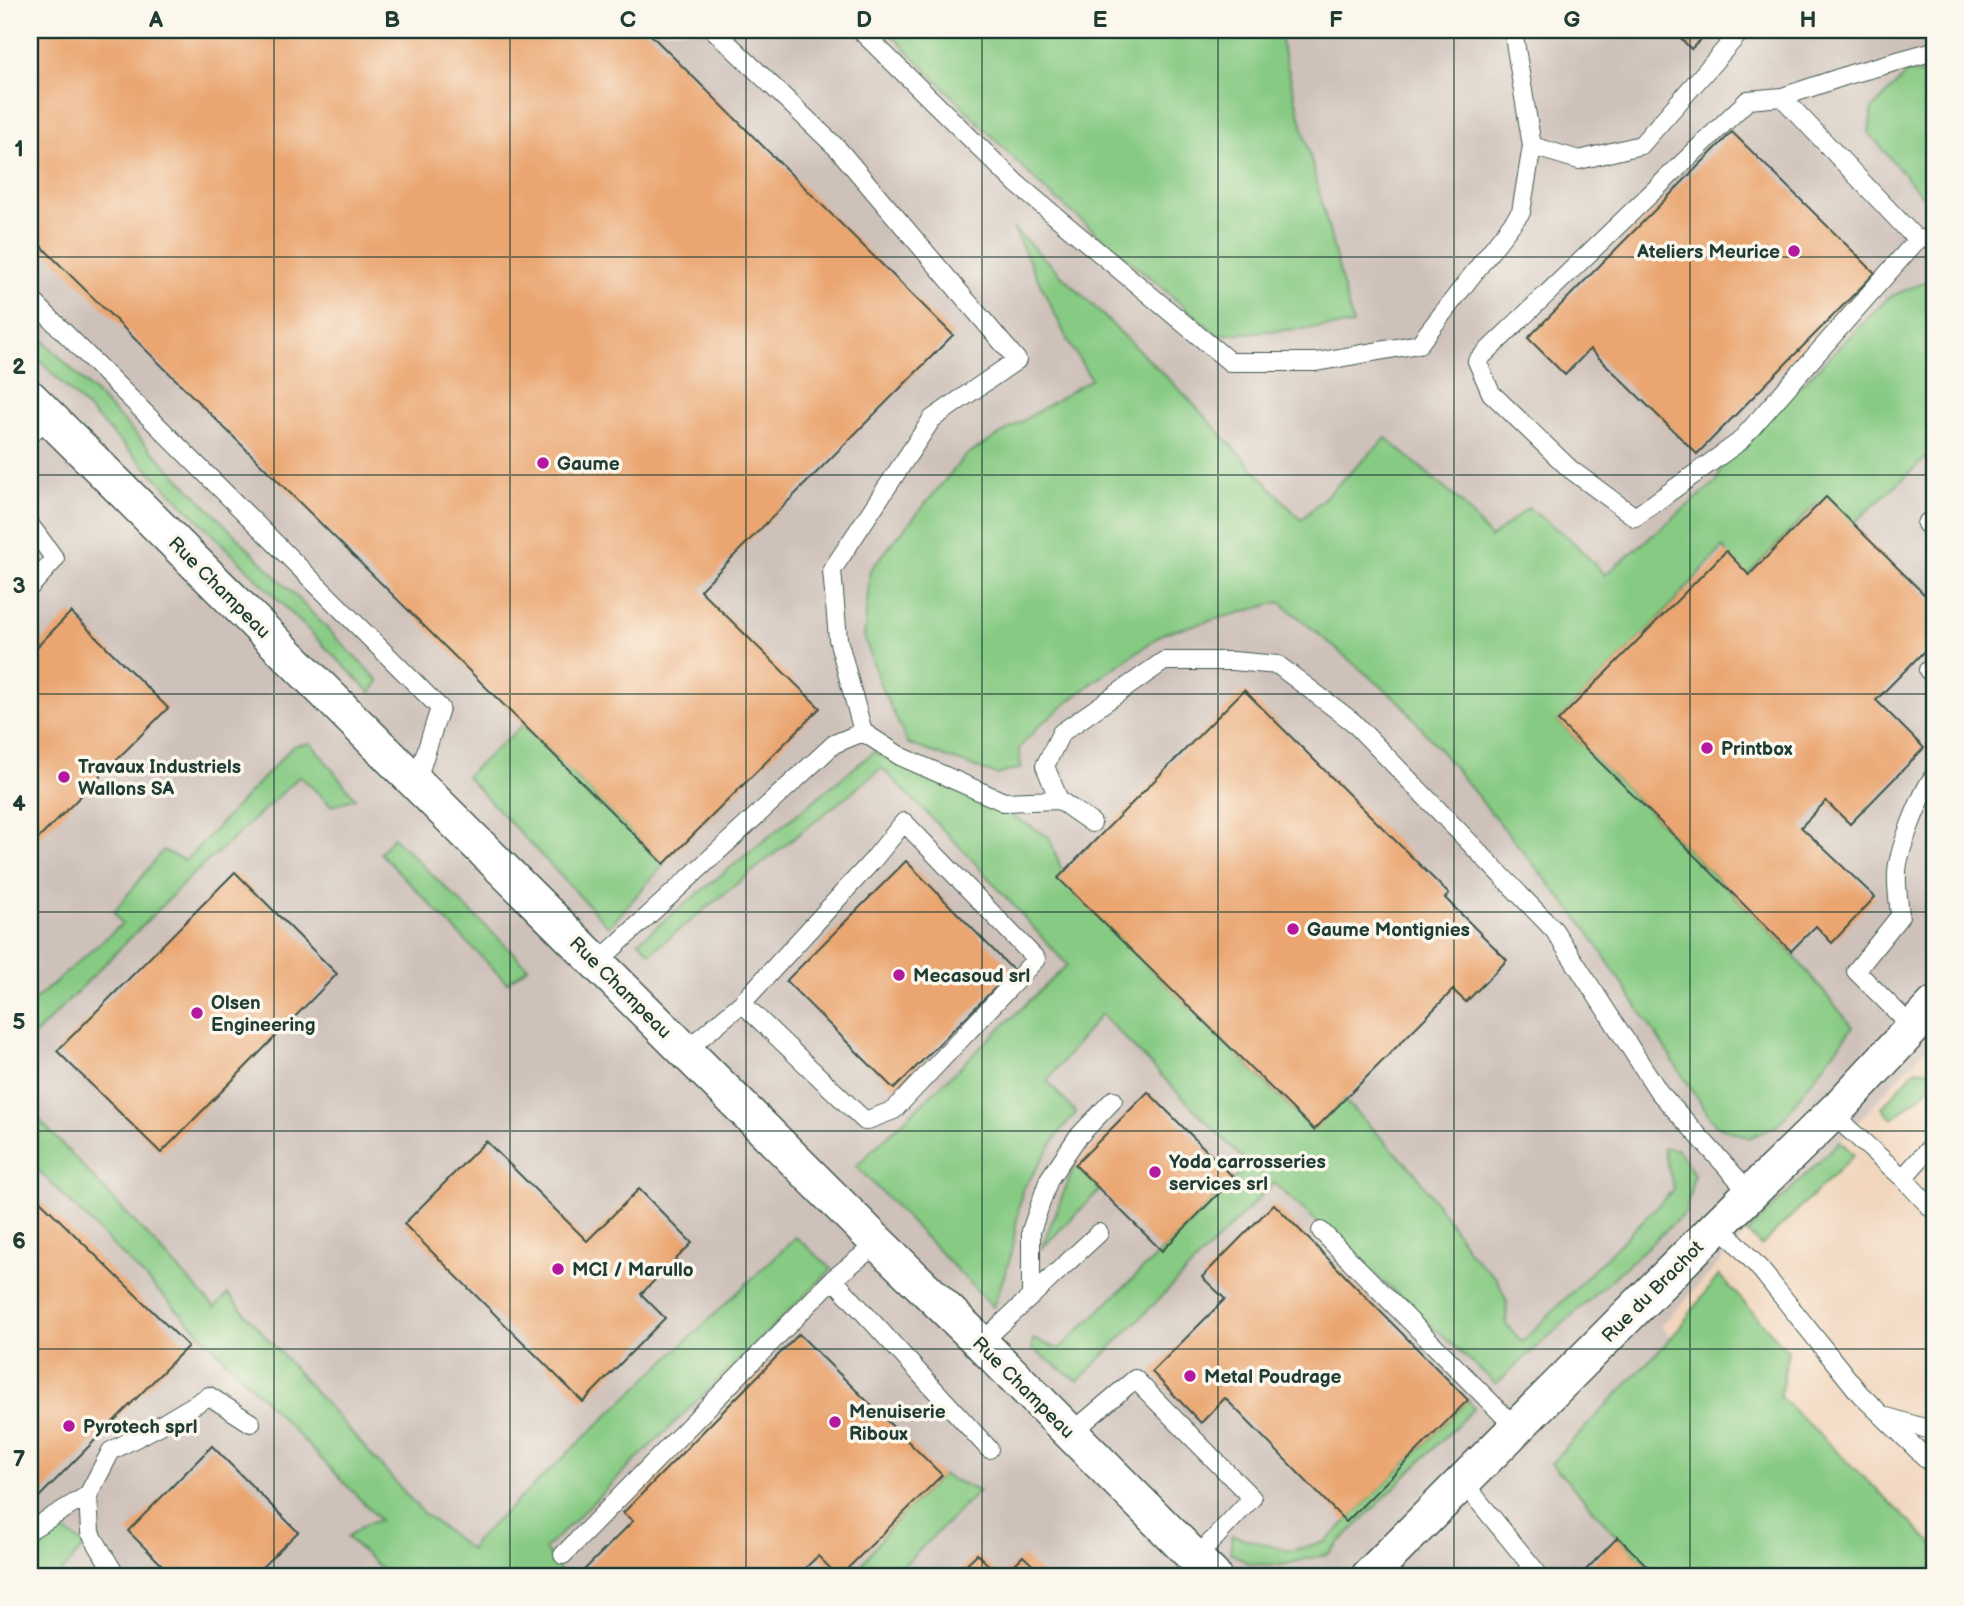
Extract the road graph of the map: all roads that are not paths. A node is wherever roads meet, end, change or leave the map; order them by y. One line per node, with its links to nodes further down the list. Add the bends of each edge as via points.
1 (714, 30): 13 (lane, via 838,149 1017,360 932,419 832,570 838,639)
2 (860, 30): 7 (lane, via 1017,184 1230,362 1316,362 1419,344 1521,212)
3 (1513, 30): 7 (lane)
4 (1742, 30): 7 (lane, via 1640,145 1579,160)
5 (1934, 51): 6 (lane)
6 (1782, 97): 8 (lane); 8 (lane, via 1748,100 1478,361 1491,393 1570,469 1635,517 1739,442)
7 (1532, 146)
8 (1926, 239)
9 (30, 298): 15 (lane, via 440,708)
10 (36, 416): 15 (street, Rue Champeau)
11 (30, 525): 12 (lane, via 55,559)
12 (30, 587)
13 (863, 732): 16 (lane, via 900,756 1003,802); 18 (lane, via 834,744)
14 (1934, 776): 20 (lane, via 1926,786 1896,870 1900,916 1856,971)
15 (416, 783): 18 (street, Rue Champeau)
16 (1059, 800): 17 (lane); 26 (lane, via 1045,766 1060,733 1164,662 1278,666 1353,722 1554,930 1659,1092)
17 (1091, 823)
18 (597, 963): 21 (street, Rue Champeau)
19 (742, 1003): 19 (lane, via 865,1121 894,1110 1035,959 904,822); 21 (lane)
20 (1924, 1017): 23 (street, Rue du Brachot)
21 (685, 1051): 31 (street, Rue Champeau)
22 (1113, 1100): 33 (lane, via 1077,1138 1049,1179 1031,1231)
23 (1832, 1114): 25 (lane); 26 (street, Rue du Brachot)
24 (1934, 1143): 25 (lane)
25 (1903, 1178): 27 (lane)
26 (1751, 1193): 28 (street, Rue du Brachot)
27 (1934, 1211)
28 (1718, 1224): 35 (lane); 37 (street, Rue du Brachot)
29 (1321, 1231): 37 (lane)
30 (1099, 1233): 33 (lane)
31 (878, 1242): 32 (lane); 34 (street, Rue Champeau)
32 (833, 1279): 40 (lane); 45 (lane)
33 (1031, 1297): 34 (lane)
34 (981, 1343): 39 (street, Rue Champeau)
35 (1883, 1416): 38 (lane); 41 (lane)
36 (251, 1423): 43 (lane, via 209,1396 111,1451)
37 (1516, 1428): 42 (street, Rue du Brachot)
38 (1934, 1431)
39 (1070, 1434): 46 (street, Rue Champeau); 46 (lane, via 1135,1379 1252,1498)
40 (989, 1449)
41 (1934, 1466)
42 (1463, 1482): 47 (street, Rue du Brachot); 48 (lane)
43 (88, 1495): 44 (lane); 49 (lane, via 90,1532)
44 (30, 1530)
45 (563, 1555)
46 (1204, 1567)
47 (1383, 1571)
48 (1538, 1574)
49 (116, 1576)

